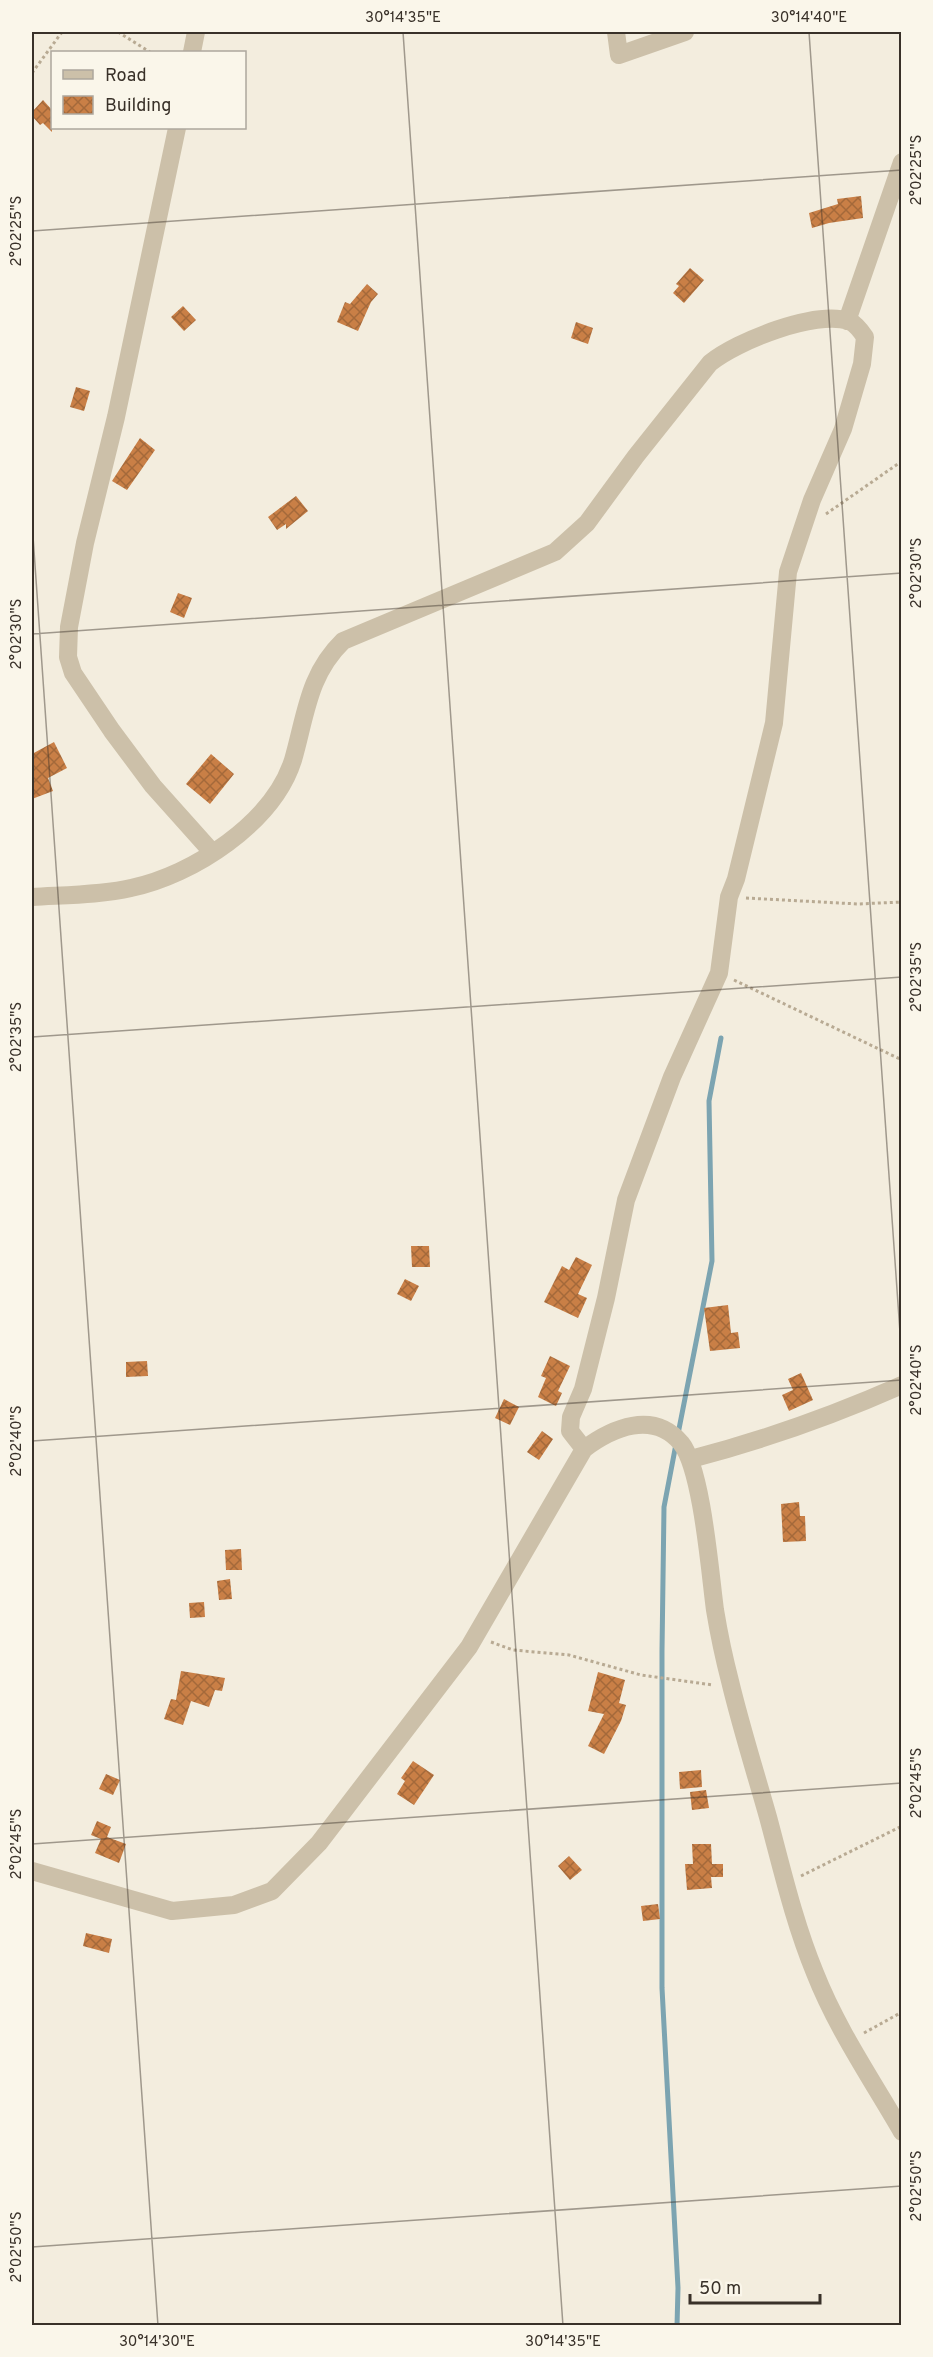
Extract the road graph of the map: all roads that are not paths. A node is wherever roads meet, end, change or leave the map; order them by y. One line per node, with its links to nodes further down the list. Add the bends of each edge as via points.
1 (196, 32): 4 (street)
2 (616, 32): 3 (street, via 619,55)
3 (685, 32)
4 (192, 51)
5 (177, 129): 8 (street, via 85,543 69,627 68,657 73,673 132,758)
6 (902, 162): 7 (street)
7 (847, 321): 8 (street, via 828,319 787,326 724,352 710,363 587,523 555,552 343,641 322,665 308,700 292,762 278,793 242,833); 11 (street, via 865,337 862,364 843,429 812,500 788,572 774,723 729,897 719,973 672,1077 626,1200 583,1389 571,1417 570,1431)
8 (212, 852): 9 (street, via 162,880 130,888)
9 (32, 897)
10 (902, 1385): 12 (street, via 758,1442)
11 (584, 1449): 12 (street, via 604,1434 630,1425 650,1425 664,1428); 13 (street, via 475,1637 319,1843 272,1891 234,1905 172,1911)
12 (691, 1459): 14 (street, via 731,1688 786,1885 815,1974)
13 (32, 1871)
14 (902, 2132)

